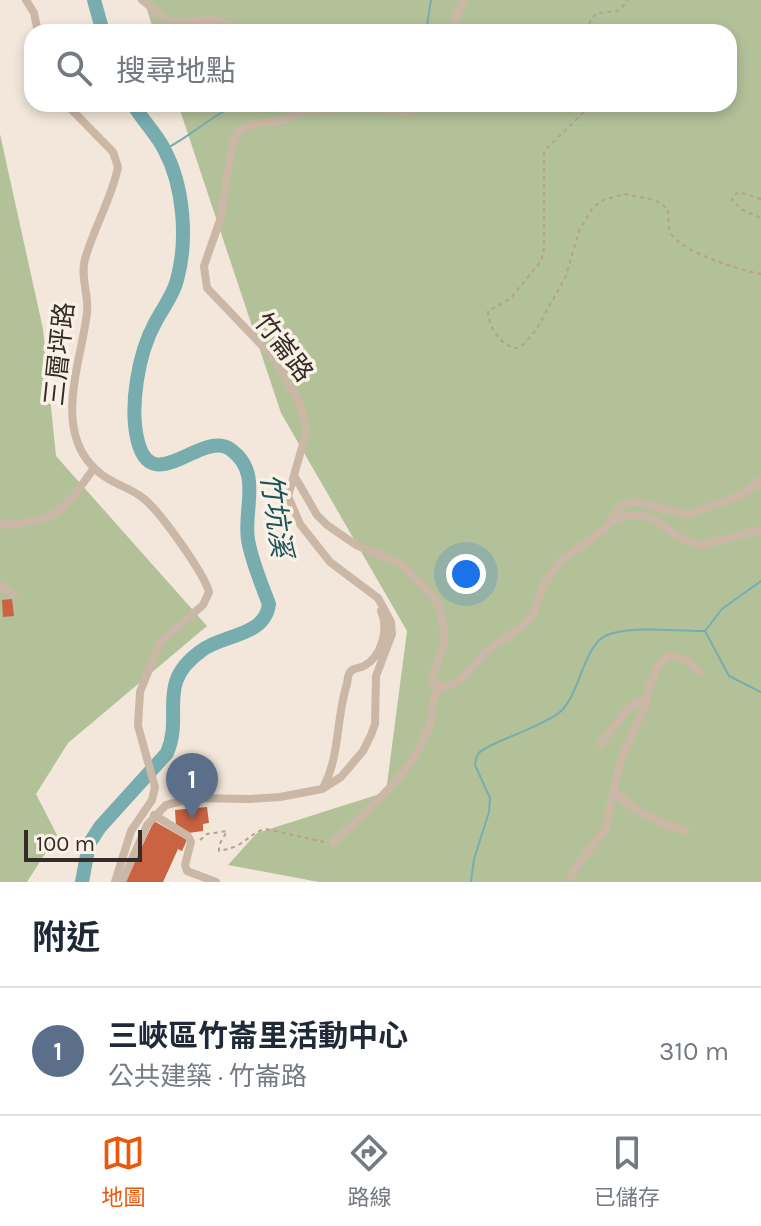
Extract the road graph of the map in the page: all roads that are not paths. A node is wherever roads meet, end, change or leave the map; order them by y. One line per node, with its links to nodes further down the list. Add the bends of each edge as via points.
1 (26, 0): 4 (street)
2 (142, 0): 5 (street, via 169,22)
3 (463, 0): 6 (street)
4 (36, 24)
5 (228, 24)
6 (453, 24)
7 (74, 112): 9 (street, 三層坪路, via 113,152 118,167 84,264 87,314 71,412 73,428)
8 (302, 112): 10 (street, 竹崙路, via 239,130 203,275 211,294 273,357 299,401 305,437)
9 (94, 468): 13 (street, via 67,506 48,518); 27 (street, via 151,505 209,592 203,605 156,650 140,692 138,726 154,781 152,800 131,831)
10 (295, 477): 17 (street, 竹崙路, via 288,496 306,533 330,562); 19 (street, via 327,525 356,545 401,564 433,596 445,641 432,677)
11 (761, 480): 12 (street, via 743,494 698,513 626,503)
12 (612, 521): 14 (street, via 637,513 701,545); 19 (street, via 561,560 524,625 487,651 459,681)
13 (0, 525)
14 (761, 530)
15 (0, 585): 16 (street)
16 (14, 595)
17 (374, 596): 22 (street, via 385,633 372,659 349,673 335,762); 22 (street, 竹崙路, via 385,608 392,634 376,676 375,724 356,760)
18 (699, 672): 20 (street, via 687,660 669,655 657,666)
19 (438, 687): 26 (street, via 421,744 384,792)
20 (645, 700): 21 (street, via 626,711); 23 (street)
21 (601, 744)
22 (322, 789): 24 (street, 竹崙路, via 265,799 195,798 166,805)
23 (613, 790): 25 (street, via 640,813); 30 (street, via 605,830)
24 (154, 815): 28 (street); 29 (street, via 188,836 187,871)
25 (686, 831)
26 (333, 843)
27 (115, 882)
28 (122, 882)
29 (216, 882)
30 (570, 882)

